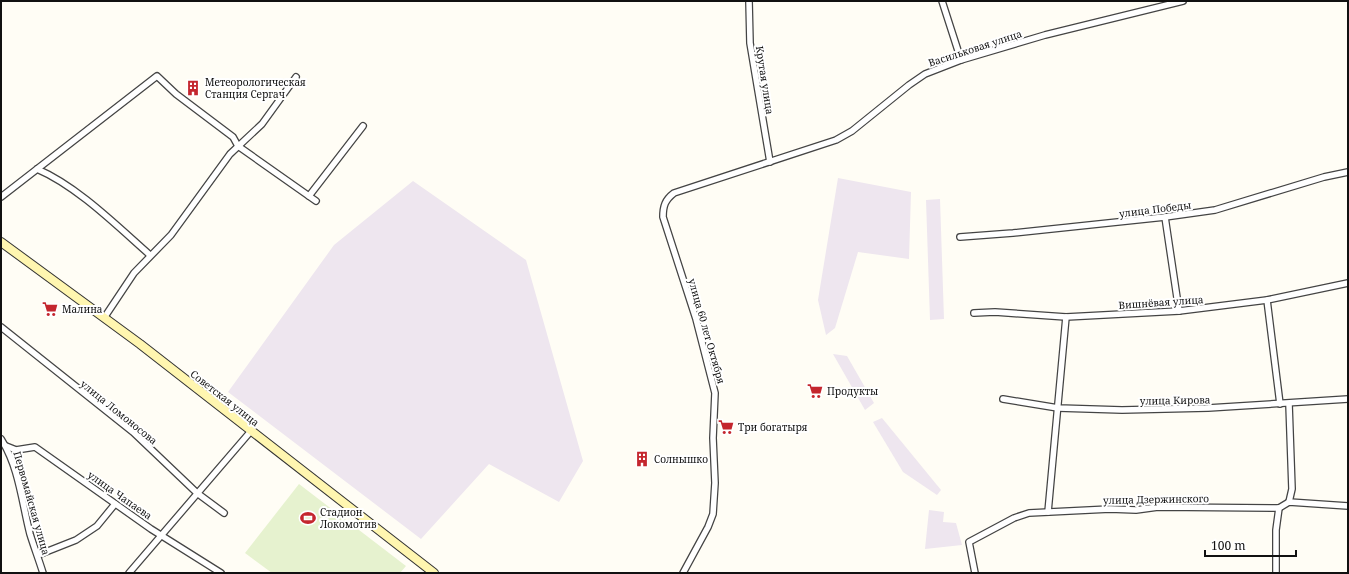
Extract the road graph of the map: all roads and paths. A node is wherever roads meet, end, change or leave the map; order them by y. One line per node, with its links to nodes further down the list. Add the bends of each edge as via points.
1 (749, 1): 8 (street, Крутая улица, via 750,43)
2 (942, 1): 4 (street)
3 (1183, 1): 4 (street, Васильковая улица, via 1044,34)
4 (961, 60): 8 (street, Васильковая улица, via 925,74 909,84 852,131 836,140)
5 (296, 77): 7 (street, via 262,124)
6 (363, 126): 11 (street)
7 (238, 146): 9 (street, via 233,138 157,76); 11 (street); 17 (street, via 171,235)
8 (770, 162): 46 (street, улица 60 лет Октября, via 674,194 667,199 663,208 715,393 713,514)
9 (37, 169): 12 (street); 17 (street, via 55,177 114,222)
10 (1348, 172): 14 (street, улица Победы, via 1216,210)
11 (309, 196): 13 (street)
12 (1, 197)
13 (316, 201)
14 (1166, 217): 15 (street, улица Победы, via 1013,234); 20 (street)
15 (960, 237)
16 (1, 242): 23 (main road, Советская улица)
17 (150, 255): 23 (street, via 134,273)
18 (1348, 283): 19 (street, Вишнёвая улица)
19 (1268, 300): 20 (street, Вишнёвая улица); 27 (street)
20 (1179, 311): 22 (street, Вишнёвая улица)
21 (974, 313): 22 (street, Вишнёвая улица)
22 (1066, 317): 29 (street)
23 (104, 318): 30 (main road, Советская улица)
24 (1, 327): 33 (street, улица Ломоносова, via 133,432)
25 (1003, 399): 29 (street, улица Кирова)
26 (1348, 399): 28 (street, улица Кирова)
27 (1280, 404): 28 (street, улица Кирова); 29 (street, улица Кирова, via 1122,410)
28 (1289, 404): 34 (street, via 1292,489)
29 (1058, 408): 38 (street)
30 (251, 431): 33 (street); 45 (main road, Советская улица)
31 (1, 439): 32 (street, Первомайская улица)
32 (6, 446): 35 (street, улица Чапаева, via 16,450 35,447); 41 (street, Первомайская улица, via 17,479 30,536)
33 (197, 493): 39 (street, улица Ломоносова); 40 (street)
34 (1289, 502): 36 (street); 37 (street)
35 (116, 504): 40 (street, улица Чапаева); 41 (street, via 97,526 76,540)
36 (1348, 506)
37 (1279, 508): 38 (street, улица Дзержинского, via 1158,507); 48 (street)
38 (1048, 512): 47 (street, улица Дзержинского, via 1029,513 1014,518 968,542)
39 (224, 513)
40 (161, 534): 43 (street); 44 (street, улица Чапаева)
41 (38, 555): 42 (street, Первомайская улица)
42 (43, 573)
43 (128, 573)
44 (221, 573)
45 (434, 573)
46 (683, 573)
47 (975, 573)
48 (1276, 573)

